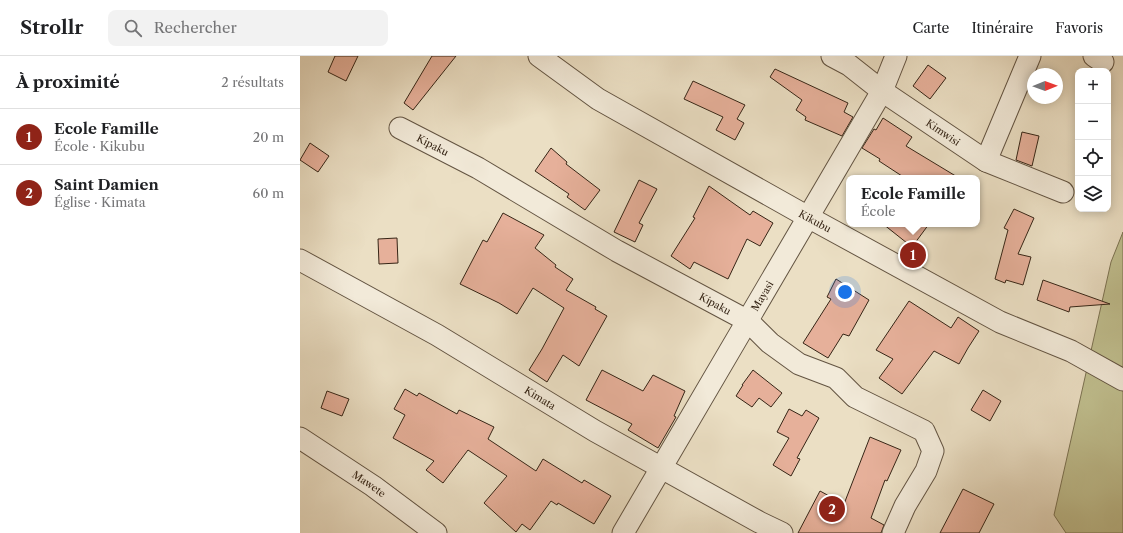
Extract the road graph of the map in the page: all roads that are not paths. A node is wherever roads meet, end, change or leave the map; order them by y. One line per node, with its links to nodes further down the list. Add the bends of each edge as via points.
1 (539, 56): 9 (street, Kikubu, via 598,99)
2 (832, 56): 5 (street, Kimwisi, via 849,65)
3 (896, 56): 5 (street, Mayasi)
4 (1030, 56): 7 (street)
5 (882, 91): 7 (street, Kimwisi); 9 (street, Mayasi)
6 (400, 128): 11 (street, Kipaku, via 478,168 617,251)
7 (986, 161): 8 (street, Kimwisi)
8 (1064, 192)
9 (808, 217): 11 (street, Mayasi); 12 (street, Kikubu, via 1000,322 1071,351)
10 (300, 260): 14 (street, Kimata, via 437,335 595,431)
11 (748, 321): 14 (street, Mayasi); 18 (street, Kipaku, via 770,343 799,364 836,378 855,397 924,431 933,451 926,471 905,506)
12 (1123, 380)
13 (300, 438): 15 (street, Mawete, via 373,486)
14 (661, 467): 16 (street, Mayasi); 17 (street, Kimata)
15 (436, 533)
16 (622, 533)
17 (782, 533)
18 (893, 533)

